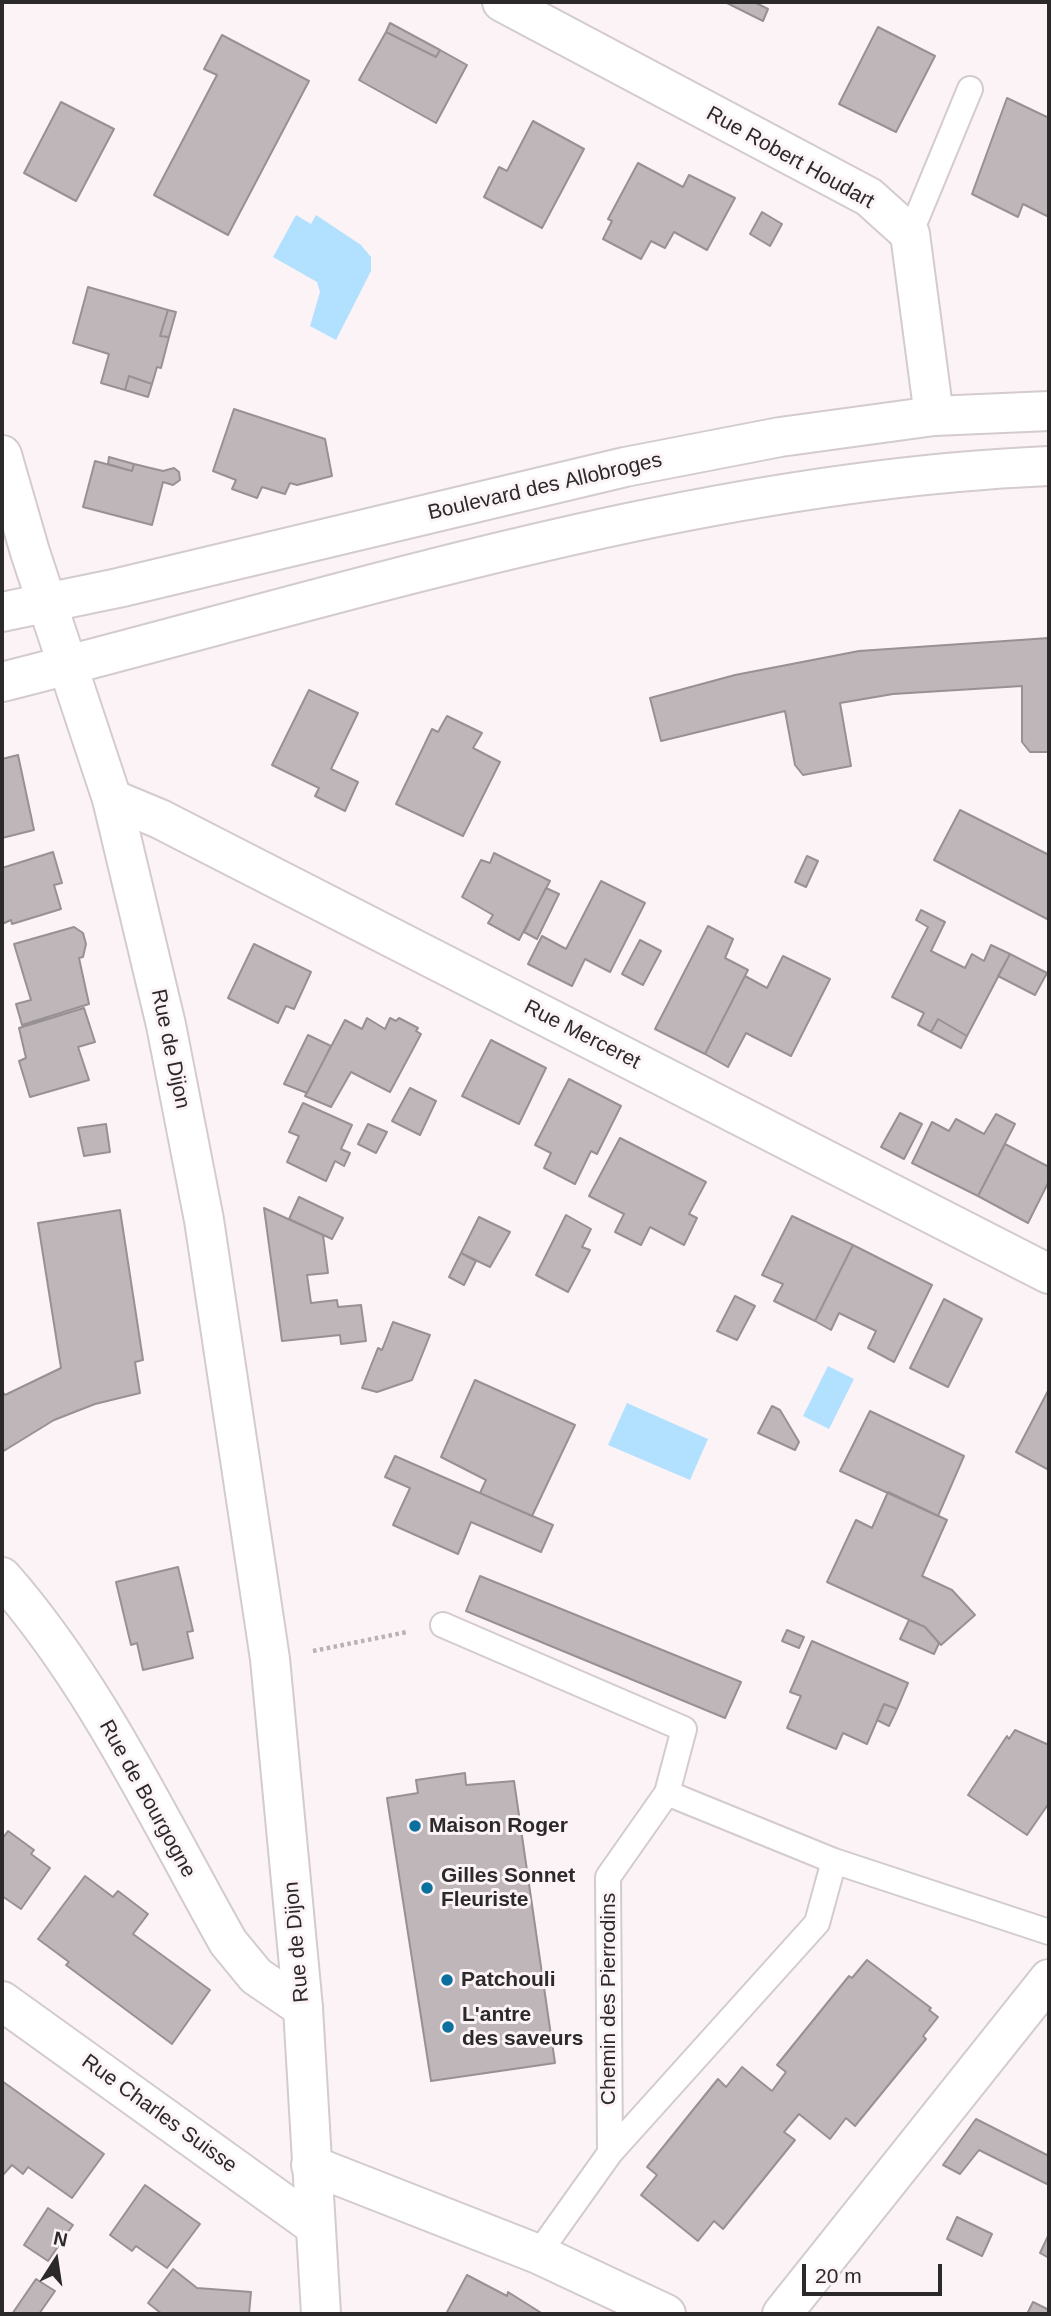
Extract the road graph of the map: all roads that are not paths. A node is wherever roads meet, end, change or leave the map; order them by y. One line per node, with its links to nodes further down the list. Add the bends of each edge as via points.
1 (502, 2): 3 (street, Rue Robert Houdart, via 869,197)
2 (970, 89): 3 (lane)
3 (910, 234): 5 (street)
4 (1049, 411): 5 (street, Boulevard des Allobroges)
5 (934, 416): 8 (street, Boulevard des Allobroges, via 780,437 625,467 118,588)
6 (2, 456): 8 (street, Rue de Dijon)
7 (1049, 466): 10 (street, via 956,470 637,519)
8 (46, 601): 9 (street, Boulevard des Allobroges); 10 (street, Rue de Dijon)
9 (2, 612)
10 (69, 665): 11 (street); 12 (street, Rue de Dijon)
11 (2, 682)
12 (112, 799): 13 (street, Rue Merceret, via 173,825); 21 (street, Rue de Dijon, via 166,1025 204,1220 270,1659)
13 (1049, 1274)
14 (2, 1577): 21 (street, Rue de Bourgogne, via 92,1700 228,1942 256,1976)
15 (443, 1625): 16 (lane, via 684,1729)
16 (667, 1793): 17 (lane); 22 (lane, Chemin des Pierrodins, via 608,1878)
17 (834, 1861): 18 (lane); 22 (lane, Chemin des Pierrodins, via 817,1923)
18 (1049, 1932)
19 (1049, 1979): 28 (street)
20 (2, 2001): 24 (street, Rue Charles Suisse)
21 (303, 2008): 23 (street, Rue de Dijon)
22 (610, 2153): 25 (lane, Chemin des Pierrodins)
23 (311, 2165): 24 (street, Rue de Dijon); 25 (street)
24 (316, 2226): 26 (street, Rue de Dijon)
25 (538, 2254): 27 (street)
26 (321, 2314)
27 (666, 2314)
28 (782, 2314)

